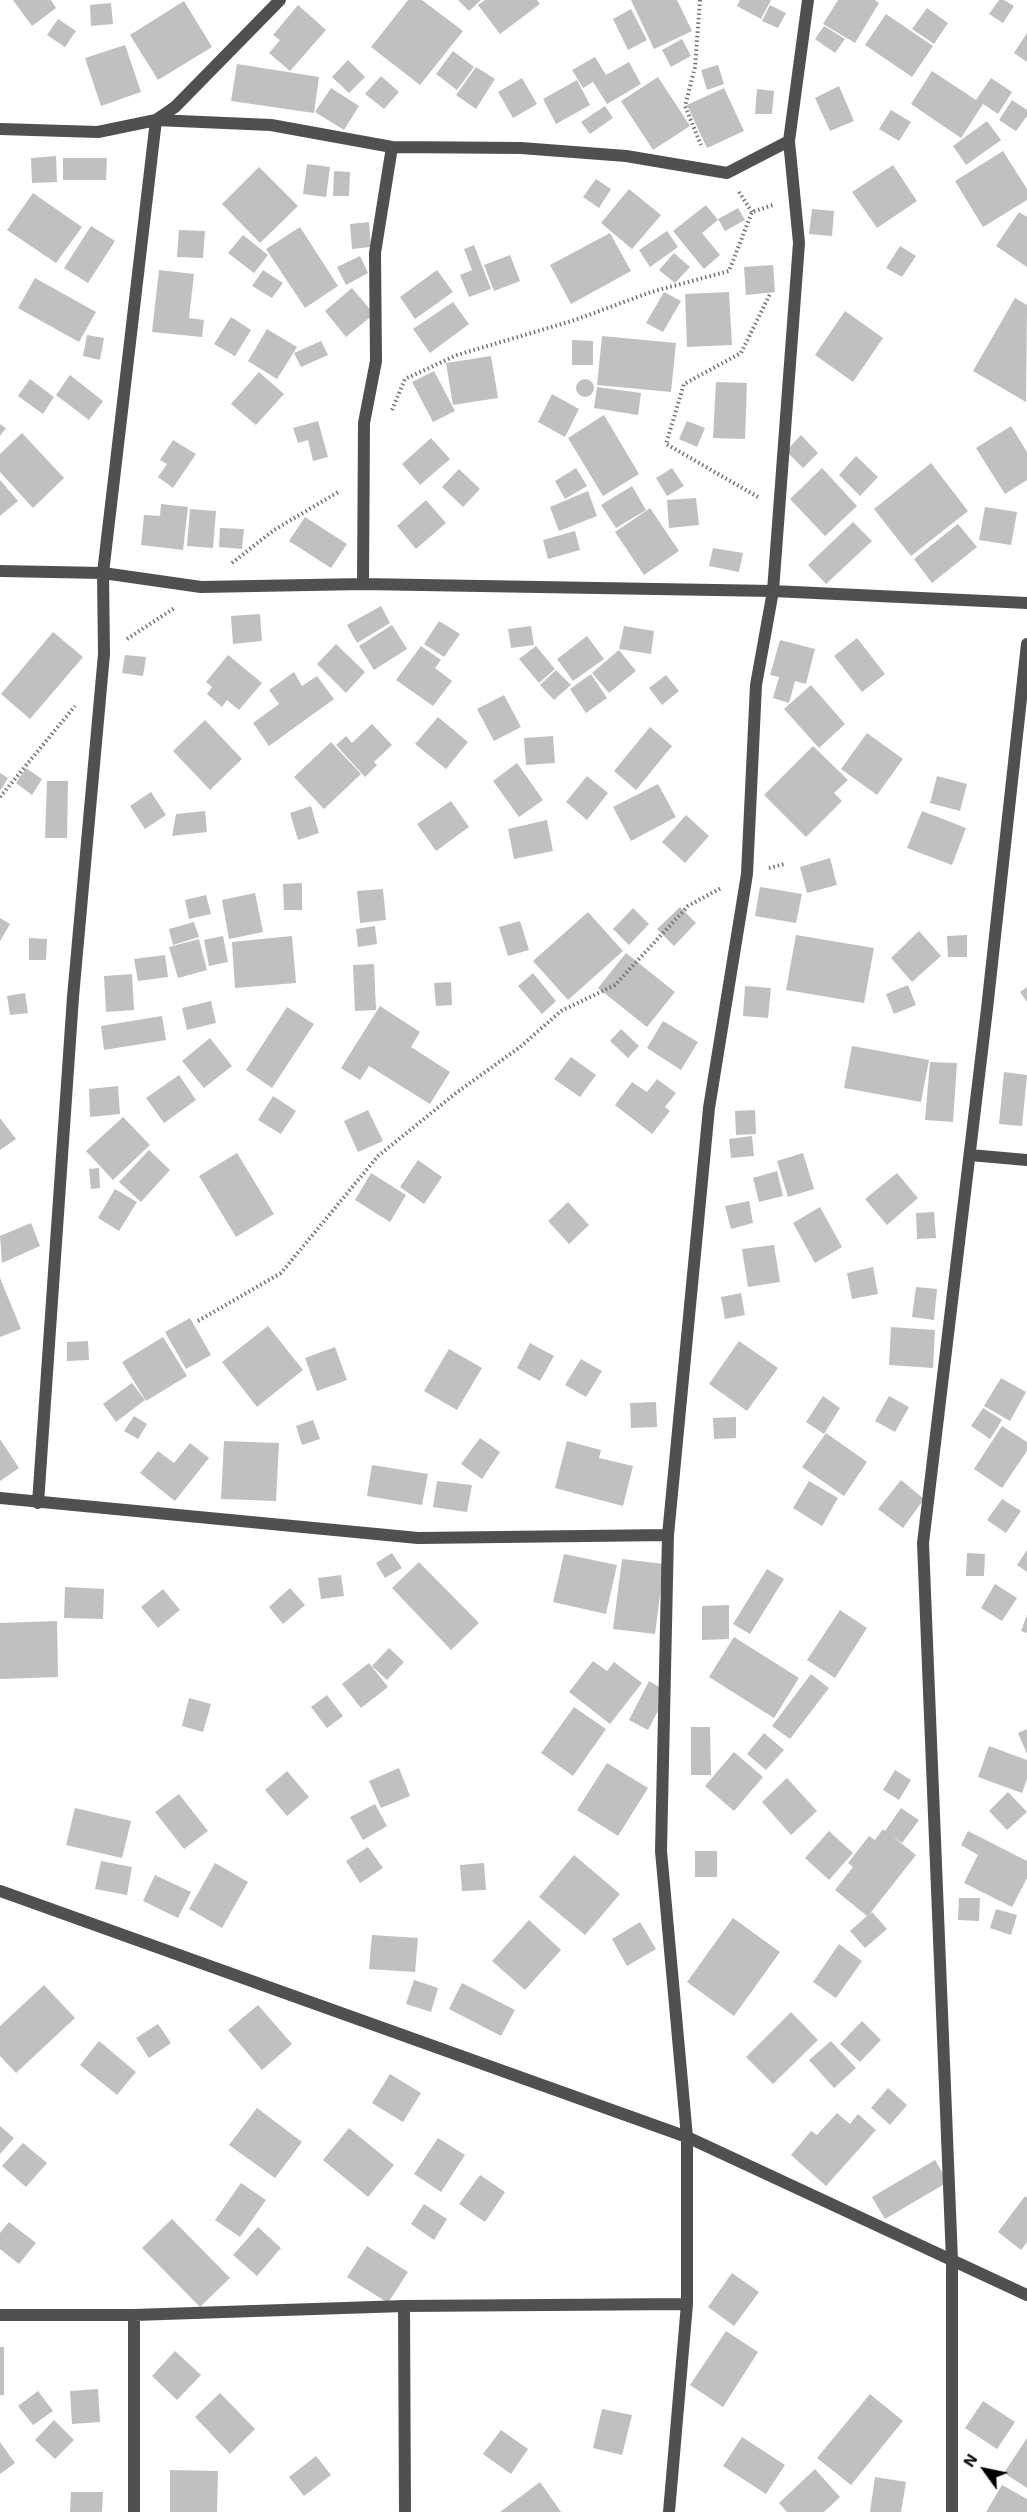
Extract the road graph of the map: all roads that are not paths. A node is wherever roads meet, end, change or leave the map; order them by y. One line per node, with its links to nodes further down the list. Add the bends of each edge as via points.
1 (280, 0): 3 (street, via 175,107)
2 (808, 0): 5 (street)
3 (156, 120): 4 (street, via 98,132); 6 (street, via 271,125); 8 (street)
4 (0, 129)
5 (789, 141): 6 (street, via 727,173 626,156 521,148); 10 (street, via 799,243)
6 (392, 147): 9 (street, via 375,253 376,361 364,423)
7 (0, 571): 8 (street)
8 (103, 573): 9 (street, via 201,586); 16 (street, via 104,654 73,997)
9 (363, 584): 10 (street)
10 (773, 591): 11 (street); 17 (street, via 756,685 747,874 709,1108)
11 (1027, 603)
12 (1027, 644): 13 (street)
13 (970, 1155): 14 (street); 20 (street, via 923,1543)
14 (1027, 1160)
15 (0, 1498): 16 (street)
16 (38, 1503): 17 (street, via 418,1538)
17 (668, 1535): 19 (street, via 661,1851)
18 (0, 1891): 19 (street)
19 (687, 2138): 20 (street); 22 (street)
20 (952, 2260): 21 (street); 29 (street)
21 (1027, 2295)
22 (687, 2304): 23 (street); 28 (street)
23 (404, 2306): 25 (street); 27 (street)
24 (0, 2315): 25 (street)
25 (134, 2315): 26 (street)
26 (134, 2512)
27 (405, 2512)
28 (669, 2512)
29 (952, 2512)

